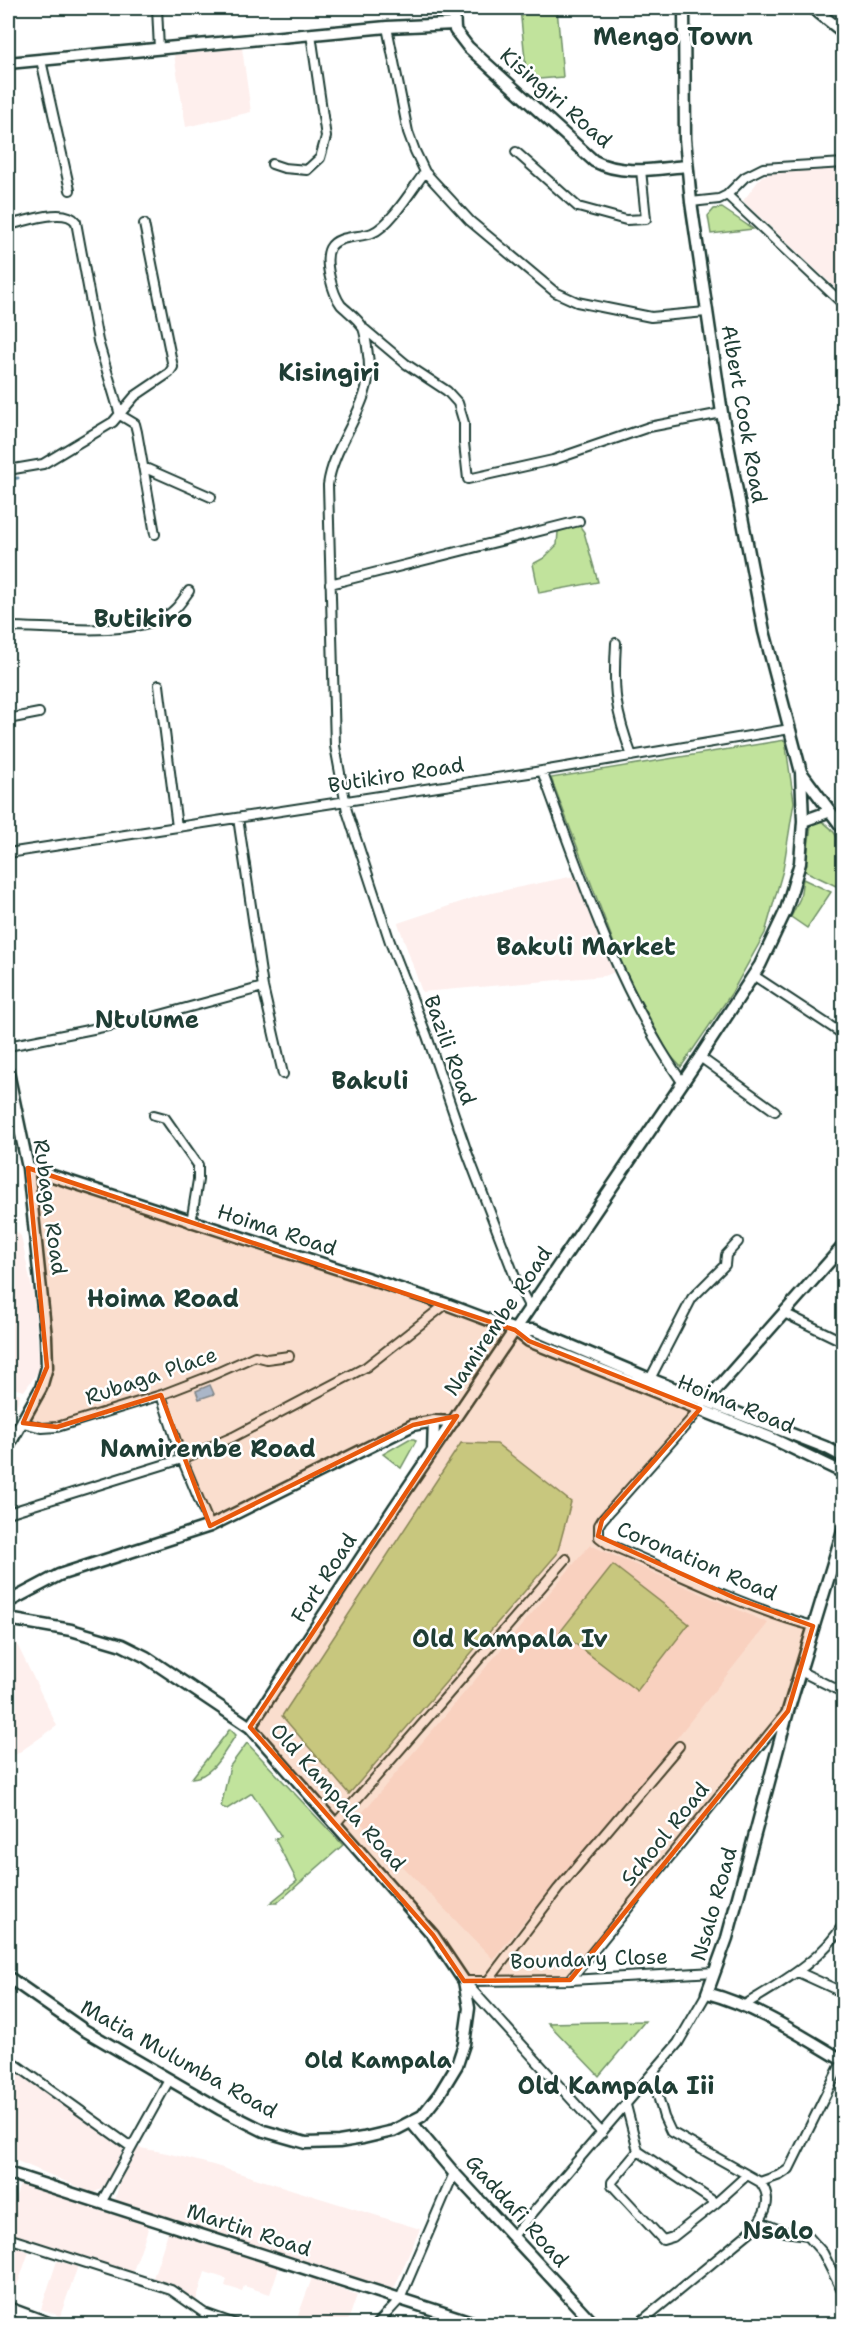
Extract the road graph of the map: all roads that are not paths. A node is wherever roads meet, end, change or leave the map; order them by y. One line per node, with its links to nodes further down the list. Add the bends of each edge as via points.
1 (157, 8): 9 (street)
2 (453, 8): 5 (main road)
3 (684, 8): 15 (main road, Albert Cook Road)
4 (813, 8): 7 (main road)
5 (454, 24): 6 (main road); 16 (main road, Kisingiri Road, via 468,47 594,161 607,168)
6 (387, 27): 8 (main road); 17 (street, via 408,132)
7 (843, 33)
8 (311, 34): 9 (main road); 14 (street, via 326,137 320,158 308,170)
9 (159, 49): 10 (main road)
10 (40, 60): 11 (main road); 18 (street)
11 (8, 63)
12 (516, 152): 16 (street, via 578,207 626,220 646,219)
13 (843, 163): 19 (street, via 763,168 745,177)
14 (272, 164)
15 (686, 166): 16 (main road, Kisingiri Road); 20 (main road, Albert Cook Road)
16 (641, 170)
17 (425, 172): 24 (street, via 470,221 555,292 577,302 651,316); 25 (street, via 384,226 373,233 338,240 329,250 334,293)
18 (70, 190)
19 (727, 195): 20 (street); 23 (street)
20 (691, 202): 24 (main road, Albert Cook Road)
21 (144, 224): 27 (street, via 173,367 135,396)
22 (8, 225): 27 (street, via 62,213 74,219 98,341)
23 (843, 305)
24 (706, 312): 26 (main road, Albert Cook Road)
25 (362, 327): 26 (street, via 458,402 464,423 468,479 553,460 649,427); 33 (street, Bazili Road, via 369,358 367,382 328,484)
26 (722, 413): 40 (main road, Albert Cook Road, via 764,631)
27 (120, 414): 28 (street, via 135,424); 29 (street, via 43,464)
28 (143, 467): 30 (street); 32 (street)
29 (8, 470)
30 (212, 498)
31 (579, 521): 33 (street)
32 (154, 534)
33 (330, 584): 44 (street, Bazili Road, via 335,746)
34 (189, 591): 35 (street, via 177,608 164,617 138,625)
35 (8, 627)
36 (616, 643): 41 (street, via 614,693)
37 (159, 684): 48 (street)
38 (39, 713): 39 (street)
39 (8, 719)
40 (789, 729): 41 (street, Butikiro Road); 43 (main road, Albert Cook Road)
41 (632, 756): 42 (street, Butikiro Road)
42 (542, 771): 44 (street, Butikiro Road); 58 (street, via 623,978)
43 (801, 772): 45 (main road); 47 (main road, Albert Cook Road)
44 (345, 801): 46 (street, Butikiro Road); 66 (street, Bazili Road, via 390,942 468,1155)
45 (828, 812): 47 (main road); 49 (main road)
46 (238, 818): 48 (street, Butikiro Road); 52 (street)
47 (803, 821): 51 (main road, Namirembe Road, via 800,863 786,910)
48 (177, 827): 50 (street, Butikiro Road)
49 (843, 830)
50 (8, 853)
51 (753, 975): 53 (street); 55 (main road, Namirembe Road)
52 (263, 987): 54 (street, via 153,1017); 57 (street)
53 (843, 1035)
54 (8, 1046)
55 (700, 1057): 58 (main road, Namirembe Road); 59 (street)
56 (8, 1072): 61 (main road, Rubaga Road)
57 (283, 1074)
58 (682, 1082): 66 (main road, Namirembe Road)
59 (776, 1111)
60 (154, 1115): 62 (street, via 165,1118 198,1165)
61 (28, 1168): 62 (main road, Hoima Road); 76 (main road, Rubaga Road, via 46,1367 41,1388)
62 (191, 1223): 65 (main road, Hoima Road)
63 (738, 1242): 71 (street, via 726,1255 725,1265 692,1298)
64 (843, 1245): 67 (main road)
65 (446, 1305): 68 (main road, Hoima Road); 80 (street, via 366,1367)
66 (530, 1308): 68 (main road, Namirembe Road)
67 (784, 1313): 69 (street); 73 (main road)
68 (515, 1330): 71 (main road, Hoima Road, via 534,1330); 73 (main road, Hoima Road, via 529,1341 646,1389); 75 (main road, Namirembe Road)
69 (843, 1342)
70 (289, 1356): 72 (street, Rubaga Place, via 255,1356)
71 (650, 1379): 73 (main road, Hoima Road)
72 (161, 1395): 76 (street, Rubaga Place, via 57,1427); 80 (street)
73 (703, 1405): 79 (main road, Hoima Road, via 825,1447); 81 (main road, Hoima Road); 88 (street, Coronation Road, via 602,1520 599,1537 735,1598)
74 (434, 1421): 75 (main road, Namirembe Road); 78 (main road); 83 (main road, Namirembe Road, via 413,1425)
75 (453, 1422): 78 (main road, Fort Road)
76 (23, 1423): 77 (main road, Rubaga Road)
77 (8, 1447)
78 (433, 1452): 92 (main road, Fort Road)
79 (843, 1457)
80 (182, 1459): 82 (street); 83 (street)
81 (843, 1473)
82 (8, 1513)
83 (210, 1526): 86 (main road, Namirembe Road, via 59,1575)
84 (843, 1527): 88 (main road, Nsalo Road)
85 (566, 1559): 94 (street)
86 (8, 1602)
87 (8, 1619): 92 (main road, Old Kampala Road, via 122,1645)
88 (813, 1626): 89 (main road, Nsalo Road)
89 (800, 1671): 90 (street); 91 (main road, Nsalo Road)
90 (843, 1694)
91 (788, 1711): 96 (main road, Nsalo Road); 99 (street, School Road)
92 (250, 1727): 94 (main road, Old Kampala Road)
93 (679, 1746): 101 (street, via 558,1889)
94 (336, 1822): 100 (main road, Old Kampala Road, via 433,1935)
95 (843, 1923): 97 (street, via 817,1956)
96 (715, 1972): 99 (street, Boundary Close); 102 (main road, Nsalo Road)
97 (798, 1972): 103 (street); 104 (street)
98 (8, 1977): 108 (main road, Matia Mulumba Road, via 84,2030)
99 (570, 1980): 101 (street, Boundary Close)
100 (464, 1981): 101 (street, Boundary Close); 110 (main road, Old Kampala Road, via 469,2008 457,2066 430,2108); 111 (street)
101 (488, 1981)
102 (707, 1993): 104 (main road); 107 (street, Nsalo Road, via 678,2043)
103 (843, 1993)
104 (743, 2006): 106 (main road)
105 (8, 2059): 112 (street)
106 (843, 2060): 117 (street, via 789,2169)
107 (652, 2075): 109 (street, Nsalo Road); 116 (street, via 671,2132)
108 (169, 2080): 110 (main road, Matia Mulumba Road, via 242,2121 306,2143 363,2138); 112 (street)
109 (626, 2105): 111 (street, Nsalo Road); 113 (street)
110 (412, 2122): 115 (main road, Gaddafi Road)
111 (602, 2133): 121 (street, Nsalo Road)
112 (131, 2147): 118 (street)
113 (638, 2151): 119 (street); 119 (street, via 612,2185 663,2240 673,2237)
114 (8, 2172): 118 (main road, Martin Road)
115 (454, 2173): 121 (main road, Gaddafi Road); 124 (street)
116 (747, 2175): 117 (street); 119 (street)
117 (760, 2182): 120 (street, via 768,2200)
118 (102, 2202): 124 (main road, Martin Road)
119 (716, 2203)
120 (760, 2222): 123 (street, via 784,2232 807,2235 823,2253); 131 (street)
121 (513, 2236): 130 (main road, Gaddafi Road)
122 (8, 2238): 127 (street, via 171,2290 204,2313)
123 (841, 2289)
124 (400, 2299): 128 (street); 129 (main road, Martin Road)
125 (8, 2308): 126 (main road)
126 (51, 2325)
127 (235, 2325)
128 (377, 2325)
129 (478, 2325)
130 (594, 2325)
131 (638, 2325)

